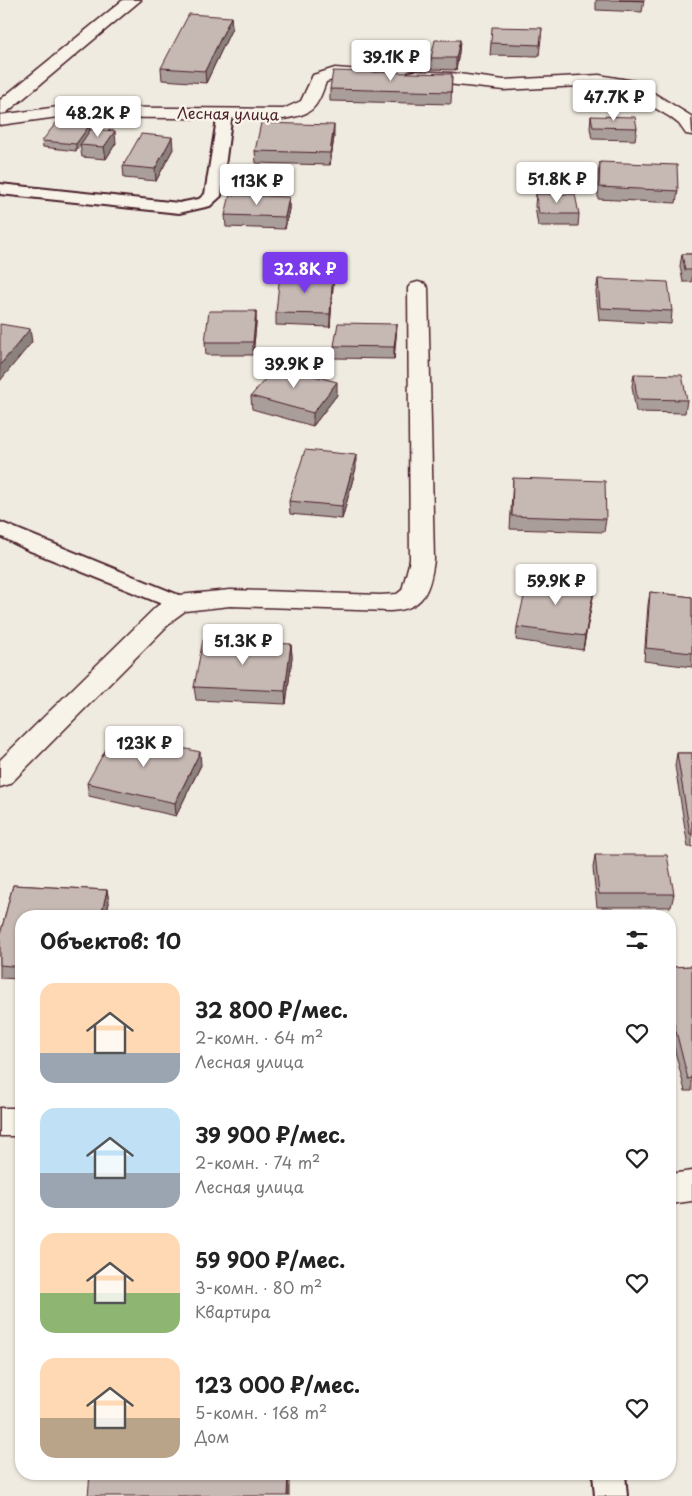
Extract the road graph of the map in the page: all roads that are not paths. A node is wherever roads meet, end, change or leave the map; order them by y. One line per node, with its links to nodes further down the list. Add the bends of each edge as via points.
1 (133, 0): 2 (street)
2 (0, 109)
3 (225, 112): 4 (street, Лесная улица, via 58,112); 5 (street, Лесная улица, via 294,112 309,104 319,78 326,75 451,78 504,85 599,80 628,85 676,113); 6 (lane, via 213,196 204,203 179,208)
4 (0, 120)
5 (692, 130)
6 (0, 189)
7 (418, 288): 9 (street, via 422,560 419,580 412,593 402,602 380,603 230,598)
8 (0, 528): 9 (lane)
9 (180, 603): 10 (street, via 165,613)
10 (0, 777)
11 (0, 1122): 12 (street)
12 (15, 1122)
13 (692, 1186): 14 (street)
14 (676, 1188)
15 (610, 1480): 16 (lane)
16 (611, 1496)

